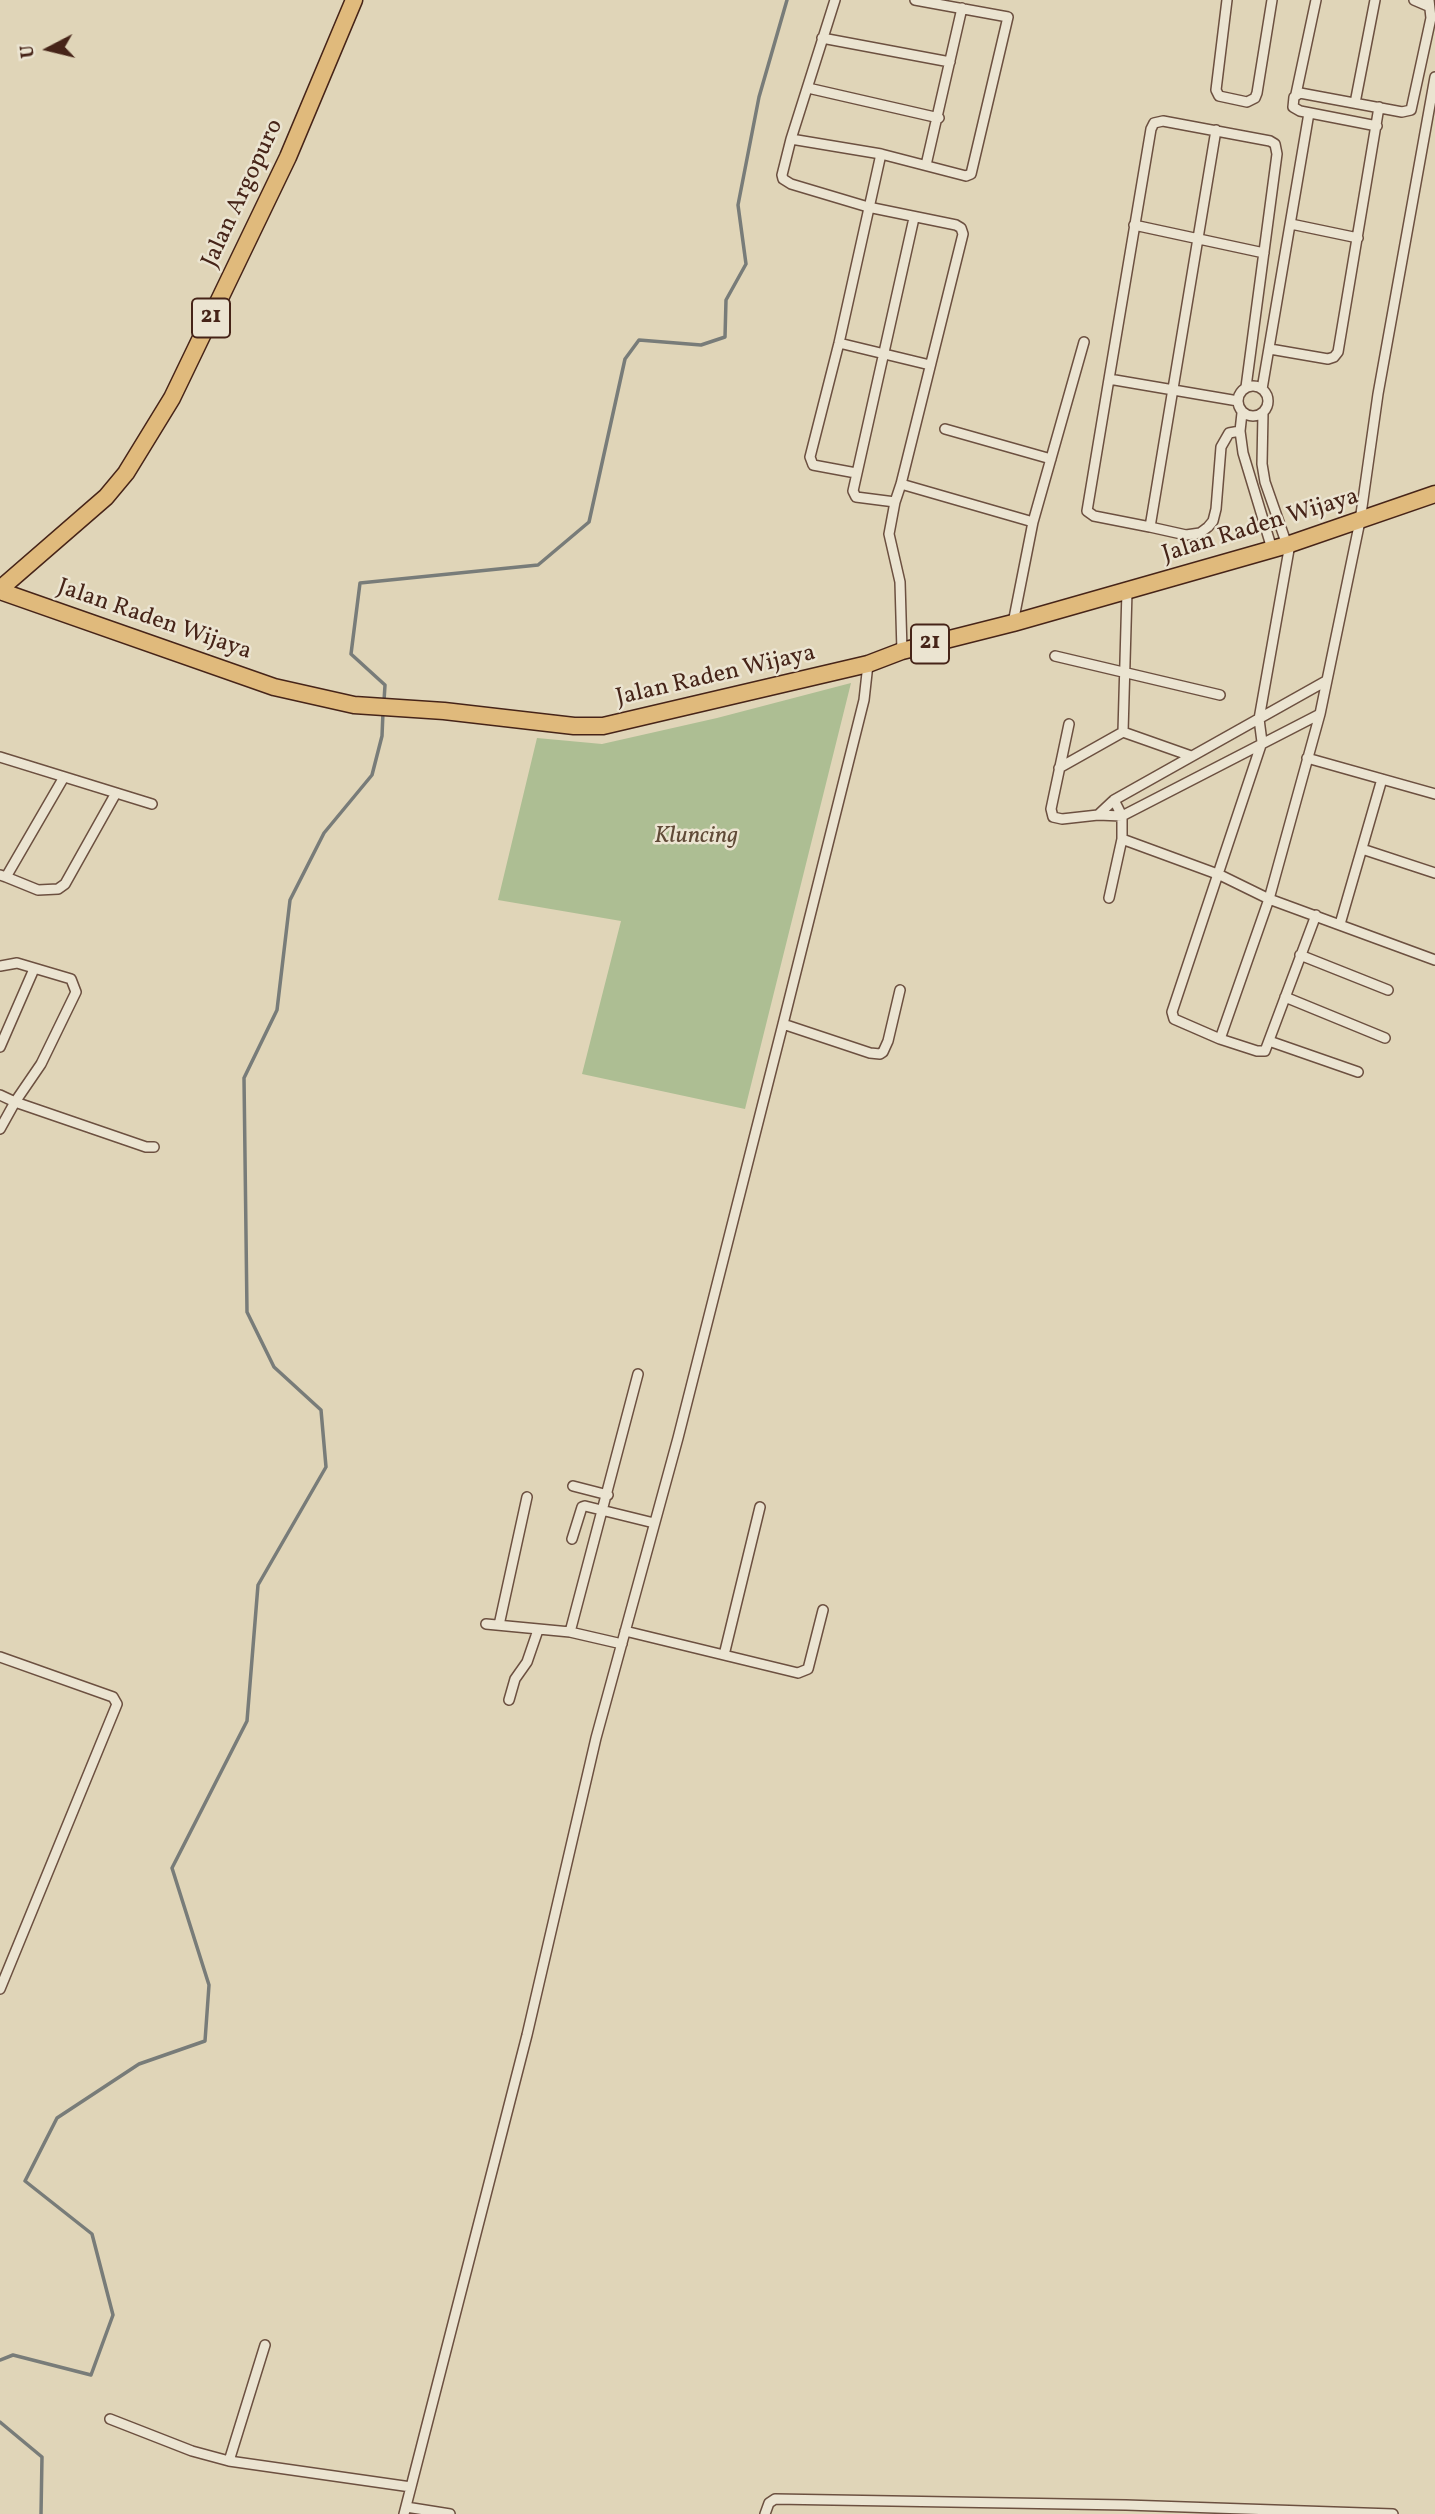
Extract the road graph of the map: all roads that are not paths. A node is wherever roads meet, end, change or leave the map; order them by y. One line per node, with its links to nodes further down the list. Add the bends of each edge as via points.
1 (354, 0): 57 (highway, Jalan Argopuro / 21, via 288,157 172,398 106,497)
2 (835, 0): 11 (street)
3 (915, 0): 10 (street)
4 (1227, 0): 5 (street, via 1216,90 1219,96 1242,102 1252,101 1257,93)
5 (1272, 0)
6 (1316, 0): 15 (street)
7 (1375, 0): 16 (street)
8 (1414, 0): 9 (street)
9 (1429, 3): 17 (street, via 1431,18 1411,110)
10 (962, 8): 12 (street); 24 (street, via 1008,17 977,155 969,176)
11 (822, 38): 12 (street); 14 (street)
12 (950, 62): 19 (street)
13 (1435, 77): 53 (street)
14 (808, 88): 19 (street); 22 (street)
15 (1296, 94): 16 (street); 18 (street, via 1293,107)
16 (1355, 103): 17 (street)
17 (1380, 107): 20 (street)
18 (1309, 113): 20 (street); 27 (street)
19 (939, 118): 24 (street)
20 (1377, 127): 30 (street)
21 (1216, 130): 28 (street, via 1154,122); 29 (street); 31 (street, via 1275,144)
22 (792, 139): 23 (street); 25 (street, via 782,175 785,181)
23 (881, 154): 24 (street); 25 (street)
24 (926, 164)
25 (868, 207): 26 (street); 33 (street)
26 (914, 218): 35 (street); 36 (street, via 956,225 963,234)
27 (1291, 223): 30 (street); 34 (street)
28 (1134, 226): 29 (street); 37 (street)
29 (1197, 238): 31 (street); 39 (street)
30 (1358, 238): 34 (street, via 1334,357)
31 (1264, 253): 38 (street)
32 (1084, 342): 46 (street)
33 (839, 343): 35 (street); 47 (street, via 810,457 813,465)
34 (1269, 349): 40 (street)
35 (885, 353): 36 (street); 47 (street)
36 (929, 365): 49 (street)
37 (1109, 379): 39 (street); 55 (street, via 1087,511)
38 (1246, 387): 40 (street); 41 (street)
39 (1173, 389): 41 (street); 55 (street)
40 (1262, 389): 43 (street, via 1268,401)
41 (1237, 401): 42 (street)
42 (1242, 413): 43 (street, via 1253,417); 45 (street)
43 (1263, 413): 48 (street)
44 (945, 429): 46 (street)
45 (1240, 431): 50 (street); 55 (street, via 1230,433 1221,447 1216,509 1208,527 1186,535)
46 (1051, 459): 54 (street)
47 (856, 473): 52 (street, via 856,497)
48 (1265, 482): 50 (street); 56 (street)
49 (901, 484): 52 (street); 54 (street)
50 (1253, 485): 56 (street)
51 (1435, 494): 53 (highway, Jalan Raden Wijaya / 21)
52 (895, 502): 60 (street, via 889,534 900,582)
53 (1360, 521): 56 (highway, Jalan Raden Wijaya / 21); 64 (street)
54 (1033, 522): 59 (street)
55 (1150, 527)
56 (1283, 546): 58 (highway, Jalan Raden Wijaya / 21); 67 (street)
57 (0, 590): 62 (highway, Jalan Raden Wijaya / 21, via 274,687 354,705 574,726 603,726)
58 (1127, 591): 59 (highway, Jalan Raden Wijaya / 21); 63 (street)
59 (1013, 622): 60 (highway, Jalan Raden Wijaya / 21)
60 (902, 651): 62 (highway, Jalan Raden Wijaya / 21)
61 (1055, 656): 63 (street)
62 (868, 664): 99 (street, via 864,700)
63 (1125, 674): 65 (street); 69 (street)
64 (1326, 681): 66 (street); 67 (street)
65 (1220, 695)
66 (1320, 714): 70 (street); 73 (street)
67 (1259, 719): 70 (street); 71 (street)
68 (1069, 724): 74 (street)
69 (1123, 732): 71 (street); 74 (street)
70 (1262, 742): 82 (street); 86 (street)
71 (1191, 756): 79 (street)
72 (0, 757): 75 (street)
73 (1307, 758): 76 (street); 89 (street)
74 (1059, 768): 81 (street, via 1053,817)
75 (64, 777): 77 (street); 87 (street)
76 (1382, 779): 78 (street); 84 (street)
77 (116, 793): 80 (street); 87 (street, via 65,884 38,890)
78 (1435, 794)
79 (1114, 800): 81 (street); 82 (street)
80 (152, 804)
81 (1098, 815): 82 (street)
82 (1122, 816): 83 (street)
83 (1122, 838): 86 (street); 88 (street)
84 (1362, 849): 85 (street); 91 (street)
85 (1435, 873)
86 (1220, 875): 89 (street); 101 (street, via 1172,1014 1176,1021)
87 (3, 876)
88 (1109, 898)
89 (1269, 899): 90 (street); 101 (street)
90 (1316, 915): 91 (street); 92 (street)
91 (1340, 924): 93 (street)
92 (1300, 955): 96 (street); 98 (street)
93 (1435, 960)
94 (0, 966): 95 (street, via 17,963)
95 (34, 969): 103 (street); 106 (street, via 71,979 76,992 41,1064)
96 (1388, 989)
97 (900, 990): 99 (street, via 888,1041 880,1054)
98 (1285, 997): 100 (street); 102 (street)
99 (783, 1024): 115 (street)
100 (1385, 1038)
101 (1220, 1039): 102 (street, via 1262,1052)
102 (1269, 1041): 104 (street)
103 (0, 1047)
104 (1358, 1072)
105 (0, 1094): 106 (street)
106 (15, 1102): 107 (street); 108 (street)
107 (0, 1129)
108 (154, 1147)
109 (639, 1374): 111 (street)
110 (573, 1486): 111 (street)
111 (608, 1495): 114 (street)
112 (527, 1497): 119 (street)
113 (760, 1507): 124 (street)
114 (604, 1510): 115 (street); 116 (street, via 582,1507); 122 (street)
115 (654, 1523): 121 (street)
116 (572, 1539)
117 (822, 1610): 124 (street, via 808,1669 802,1672)
118 (486, 1624): 119 (street)
119 (499, 1625): 120 (street)
120 (538, 1630): 122 (street); 126 (street)
121 (625, 1631): 123 (street); 124 (street)
122 (570, 1632): 123 (street)
123 (622, 1644): 131 (street)
124 (724, 1656)
125 (0, 1657): 127 (street, via 113,1697 117,1704)
126 (509, 1700)
127 (0, 1989)
128 (265, 2345): 130 (street)
129 (110, 2419): 130 (street)
130 (229, 2461): 131 (street)
131 (411, 2487): 132 (street)
132 (405, 2510): 133 (street)
133 (450, 2514)
134 (765, 2514): 135 (street, via 775,2499)
135 (1393, 2514)

